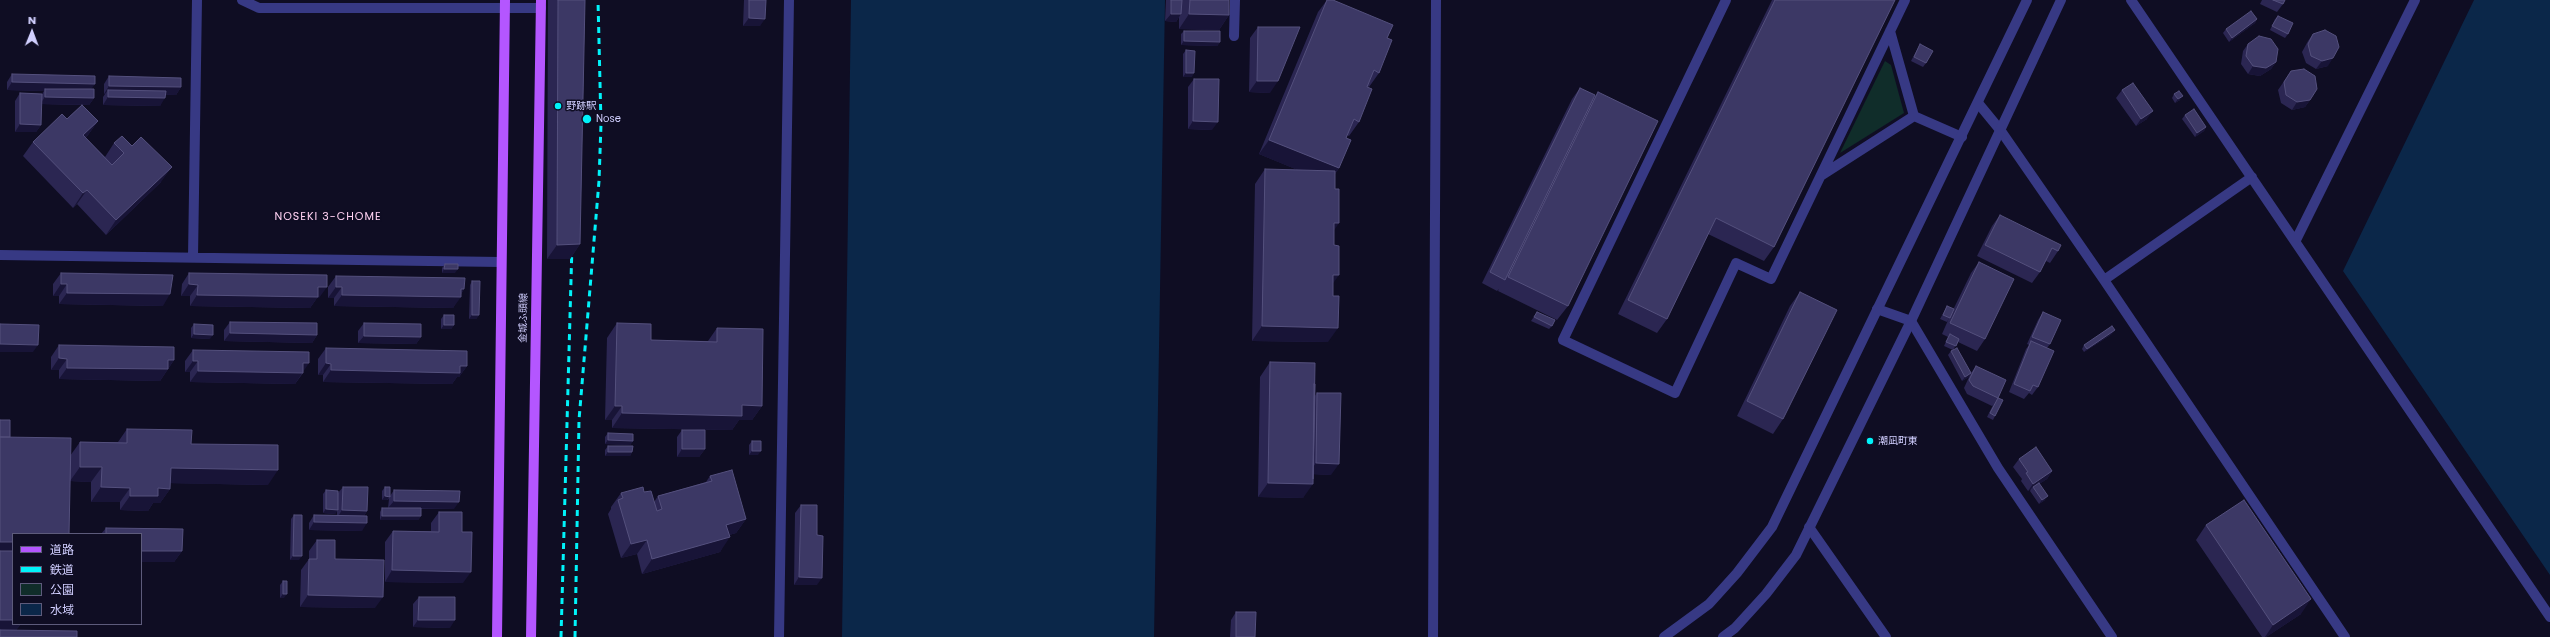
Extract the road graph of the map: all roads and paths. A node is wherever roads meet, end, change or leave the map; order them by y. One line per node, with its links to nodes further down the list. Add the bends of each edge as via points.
1 (197, 0): 25 (street)
2 (242, 0): 12 (street, via 258,8)
3 (789, 0): 34 (street)
4 (1235, 0): 16 (street)
5 (1436, 0): 35 (street)
6 (1726, 0): 21 (street, via 1563,340 1675,393 1736,263 1771,279)
7 (1905, 0): 15 (street)
8 (2027, 0): 17 (street)
9 (2061, 0): 19 (street)
10 (2131, 0): 22 (street)
11 (2415, 0): 23 (street)
12 (382, 4): 13 (street)
13 (505, 4): 14 (street); 26 (main road)
14 (541, 4): 33 (main road, 金城ふ頭線)
15 (1890, 31): 18 (street); 21 (street)
16 (1234, 36)
17 (1978, 103): 19 (street); 20 (street)
18 (1914, 116): 20 (street); 21 (street)
19 (2001, 131): 27 (street); 29 (street)
20 (1962, 137): 28 (street)
21 (1821, 176)
22 (2252, 177): 23 (street); 27 (street)
23 (2296, 240): 31 (street, via 2327,292)
24 (0, 255): 25 (street)
25 (192, 256): 26 (street)
26 (501, 262): 32 (main road)
27 (2104, 280): 40 (street)
28 (1878, 309): 29 (street); 36 (street, via 1772,527 1709,604)
29 (1911, 321): 30 (street); 39 (street, via 1998,468)
30 (1809, 527): 37 (street, via 1796,555 1766,594 1735,628); 38 (street)
31 (2550, 617)
32 (497, 637)
33 (531, 637)
34 (779, 637)
35 (1433, 637)
36 (1664, 637)
37 (1723, 637)
38 (1886, 637)
39 (2112, 637)
40 (2345, 637)

